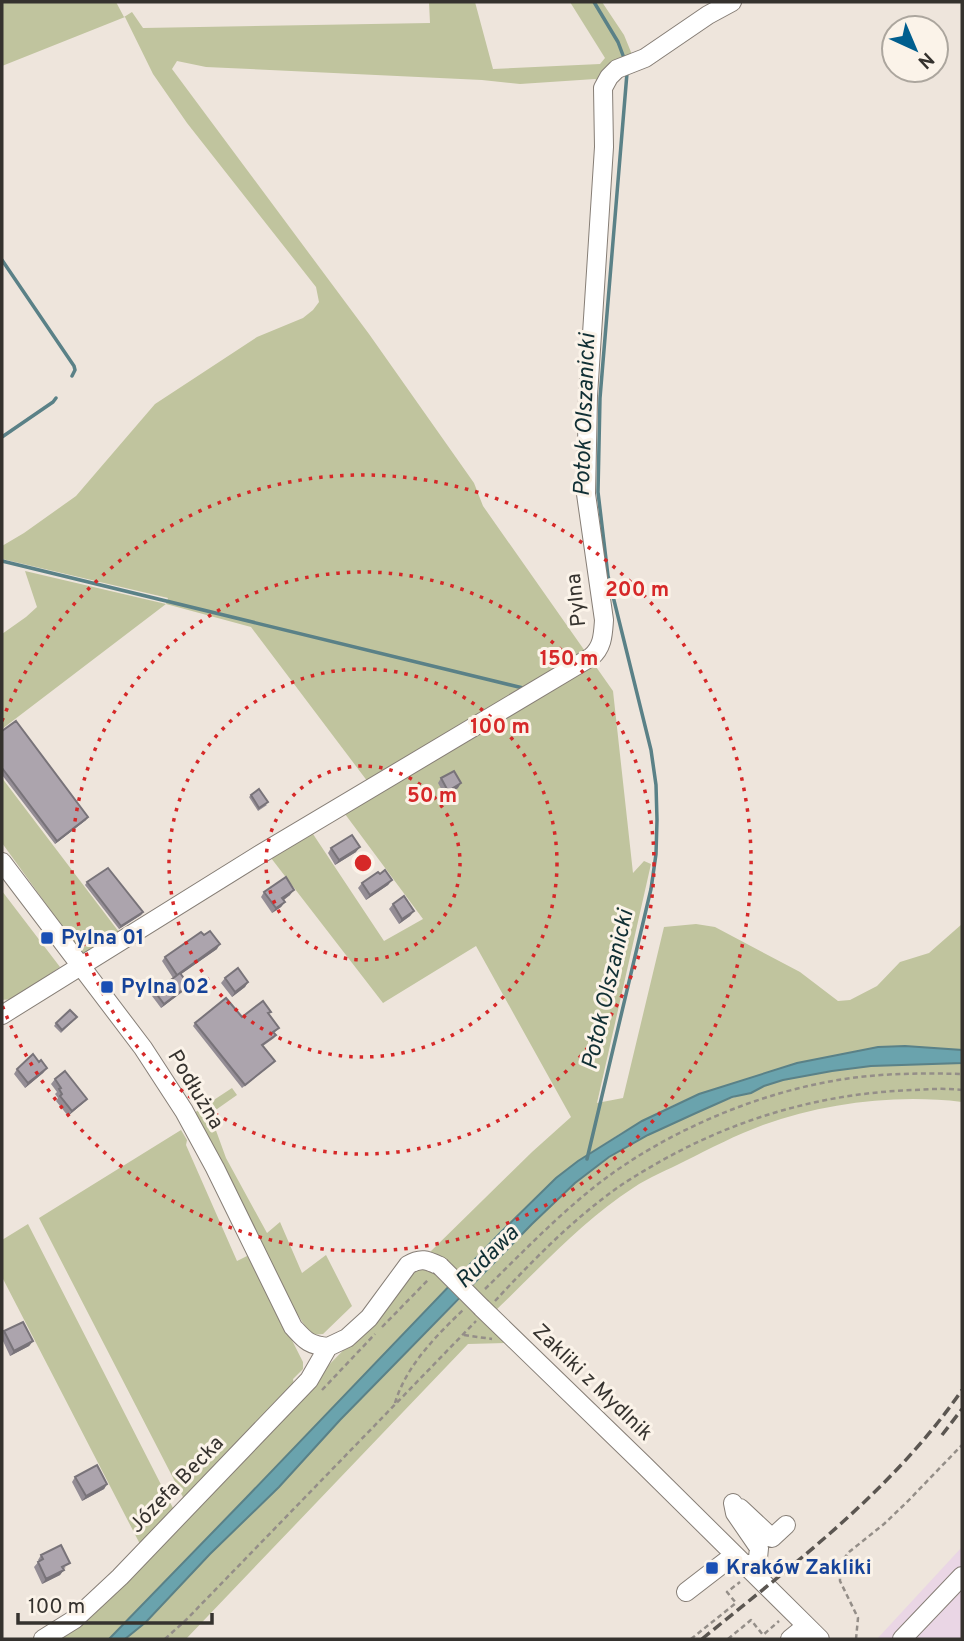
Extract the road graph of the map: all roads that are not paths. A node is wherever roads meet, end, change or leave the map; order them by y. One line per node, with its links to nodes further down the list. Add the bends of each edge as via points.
1 (732, 2): 3 (street, Pylna, via 645,58 624,66 603,88 586,494 604,620 598,651)
2 (2, 862): 3 (street, Podłużna)
3 (81, 967): 4 (street, Pylna); 5 (street, Podłużna, via 184,1111 293,1327 308,1343)
4 (2, 1015)
5 (328, 1347): 7 (street, Zakliki z Mydlnik, bridge, via 347,1338 369,1318 408,1265 417,1259 440,1266); 12 (street, Józefa Becka, via 309,1380 129,1567 75,1619)
6 (786, 1525): 8 (street, via 772,1538 741,1508 734,1508 759,1548 758,1558)
7 (734, 1555): 8 (street, Zakliki z Mydlnik); 10 (street)
8 (746, 1573): 11 (street, Zakliki z Mydlnik)
9 (962, 1578): 15 (street)
10 (686, 1592)
11 (806, 1626): 13 (street); 14 (street, Zakliki z Mydlnik)
12 (43, 1639)
13 (790, 1639)
14 (820, 1639)
15 (902, 1639)

